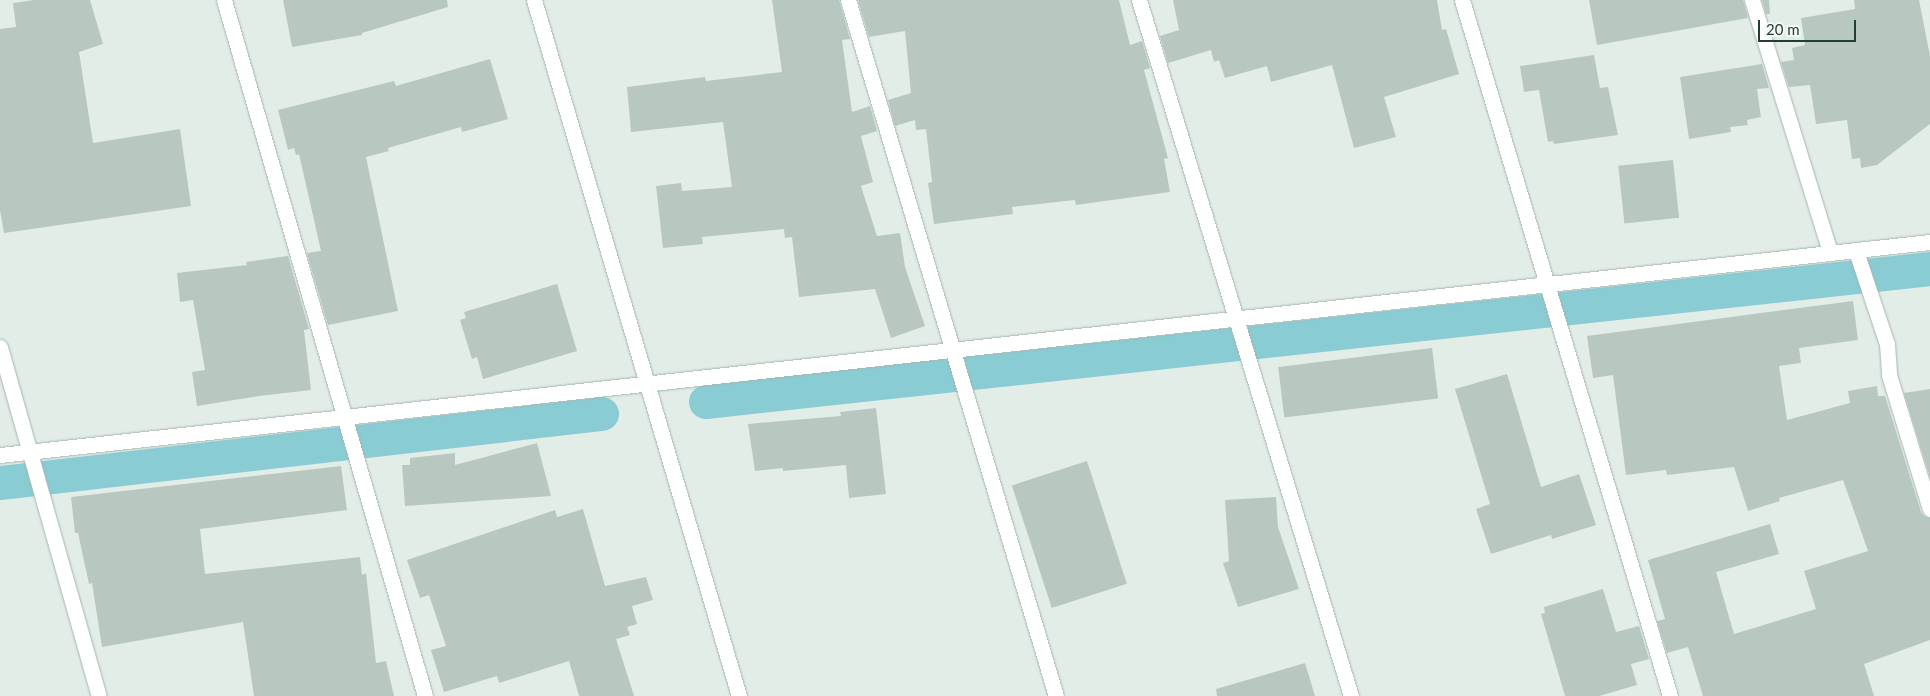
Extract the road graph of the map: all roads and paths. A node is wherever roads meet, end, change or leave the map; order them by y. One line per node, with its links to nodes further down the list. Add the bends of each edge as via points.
1 (224, 0): 15 (street)
2 (534, 0): 14 (street)
3 (848, 0): 13 (street)
4 (1139, 0): 11 (street)
5 (1462, 0): 10 (street)
6 (1752, 0): 9 (street)
7 (1930, 242): 8 (street)
8 (1856, 251): 9 (street); 18 (street, via 1887,344 1889,375)
9 (1830, 252): 10 (street)
10 (1547, 285): 11 (street); 24 (street)
11 (1235, 317): 13 (street); 23 (street)
12 (0, 347): 16 (street)
13 (954, 351): 14 (street); 22 (street)
14 (648, 384): 15 (street); 21 (street)
15 (345, 418): 16 (street); 20 (street)
16 (30, 451): 17 (street); 19 (street)
17 (0, 455)
18 (1930, 509)
19 (99, 696)
20 (425, 696)
21 (739, 696)
22 (1056, 696)
23 (1351, 696)
24 (1670, 696)

